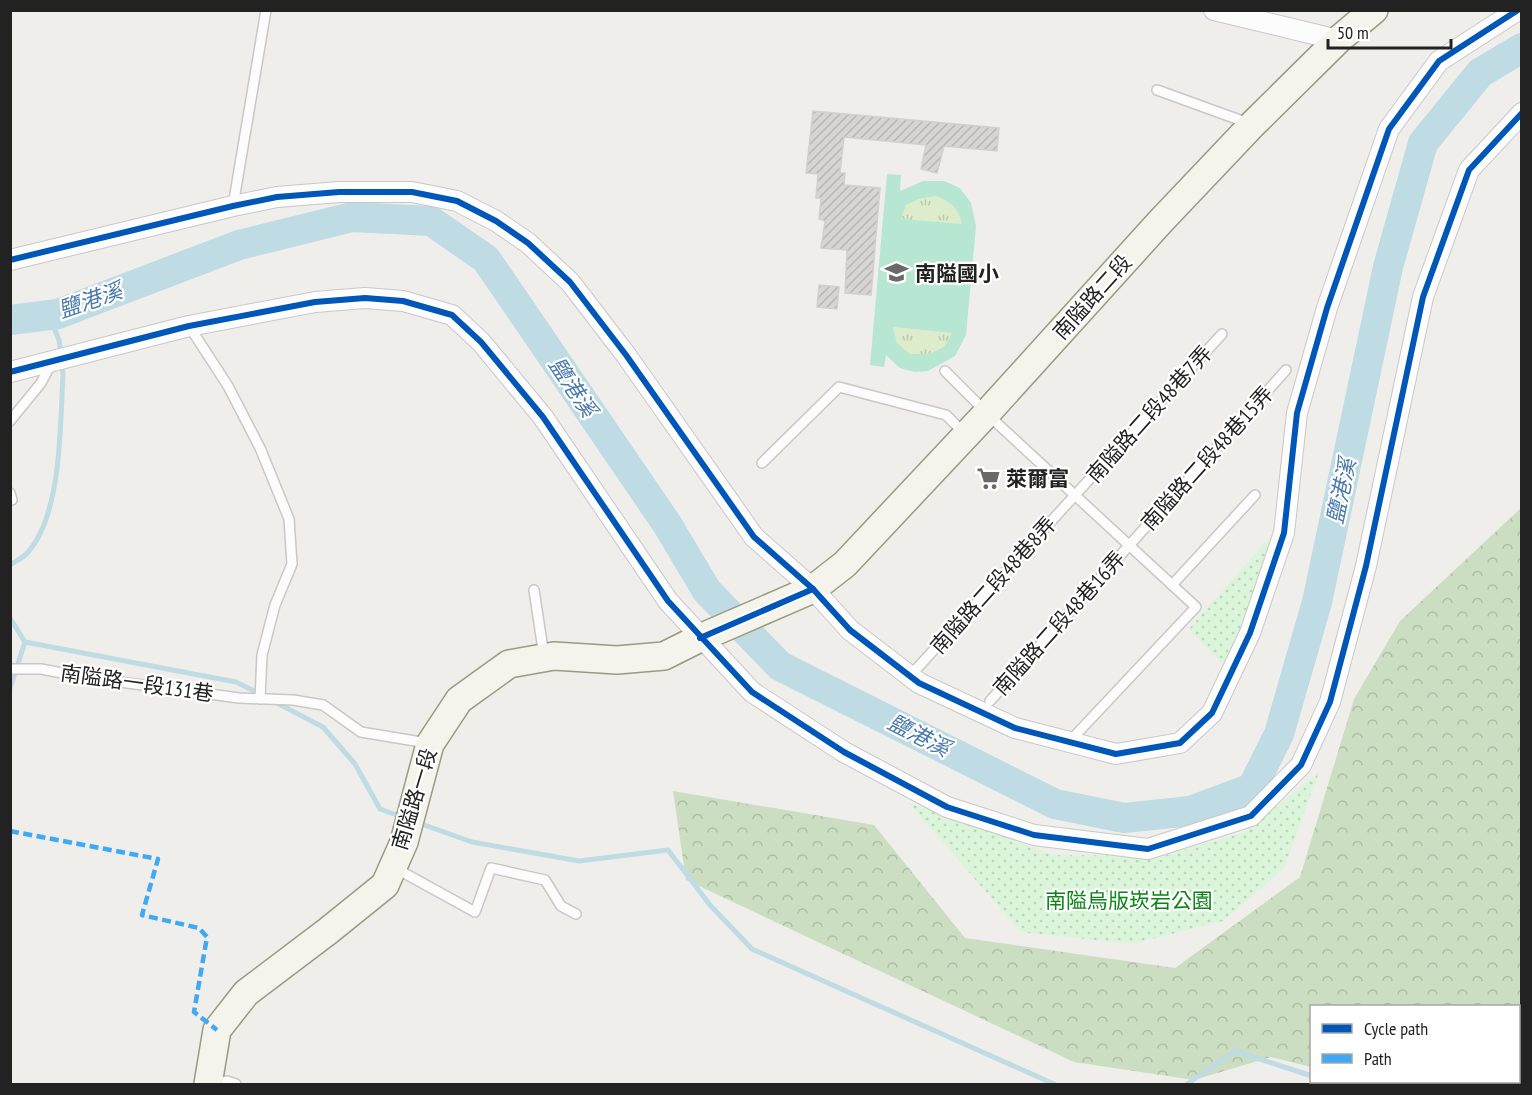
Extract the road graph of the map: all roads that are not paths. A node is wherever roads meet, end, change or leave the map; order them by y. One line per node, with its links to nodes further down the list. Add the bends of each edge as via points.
1 (266, 10): 9 (lane)
2 (1214, 10): 5 (street)
3 (1374, 10): 5 (street, 南隘路二段)
4 (1518, 10): 33 (street, via 1439,61 1389,129 1327,308 1297,413 1284,533 1250,633 1212,713 1180,743 1116,754)
5 (1338, 40): 8 (street, 南隘路二段)
6 (1157, 90): 8 (lane)
7 (1521, 113): 27 (street, via 1469,170 1423,297 1366,566 1330,702 1301,765 1251,816 1148,849 1023,832 947,807 844,752 752,692)
8 (1252, 125): 17 (street, 南隘路二段)
9 (233, 206): 10 (street); 25 (street, via 277,197 339,192 412,192 457,201 496,221 528,243 570,282 626,354 754,537)
10 (10, 260)
11 (189, 326): 13 (street); 27 (street, via 315,302 365,298 403,301 452,315 481,342 543,417 668,601); 31 (lane, via 228,386 260,448 289,519 292,564 262,655)
12 (1222, 334): 21 (lane, 南隘路二段48巷7弄)
13 (62, 359): 16 (street); 18 (lane)
14 (945, 370): 17 (lane)
15 (1286, 370): 23 (lane, 南隘路二段48巷15弄)
16 (10, 372)
17 (987, 413): 19 (street, 南隘路二段); 21 (lane)
18 (10, 421)
19 (966, 435): 20 (lane, via 946,416 839,387); 25 (street, 南隘路二段, via 845,564)
20 (762, 464)
21 (1076, 494): 23 (lane); 30 (lane, 南隘路二段48巷8弄)
22 (1255, 495): 24 (lane)
23 (1128, 545): 24 (lane); 32 (lane, 南隘路二段48巷16弄)
24 (1172, 585): 33 (lane, via 1196,607)
25 (813, 589): 27 (street, 南隘路二段); 30 (street, via 850,630)
26 (534, 590): 28 (lane)
27 (700, 638): 28 (street, 南隘路一段, via 664,656 617,660)
28 (545, 657): 34 (street, 南隘路一段, via 509,663 459,700)
29 (12, 667): 31 (lane, 南隘路一段131巷)
30 (910, 676): 33 (street, via 1015,728)
31 (260, 699): 34 (lane, 南隘路一段131巷, via 323,705 362,732)
32 (990, 701)
33 (1069, 742)
34 (430, 744): 35 (street, 南隘路一段, via 404,842)
35 (393, 867): 36 (lane, via 475,912 491,868 545,880 561,906); 37 (street, 南隘路一段, via 385,885 246,993 218,1030)
36 (576, 914)
37 (208, 1084): 38 (lane)
38 (236, 1084)

